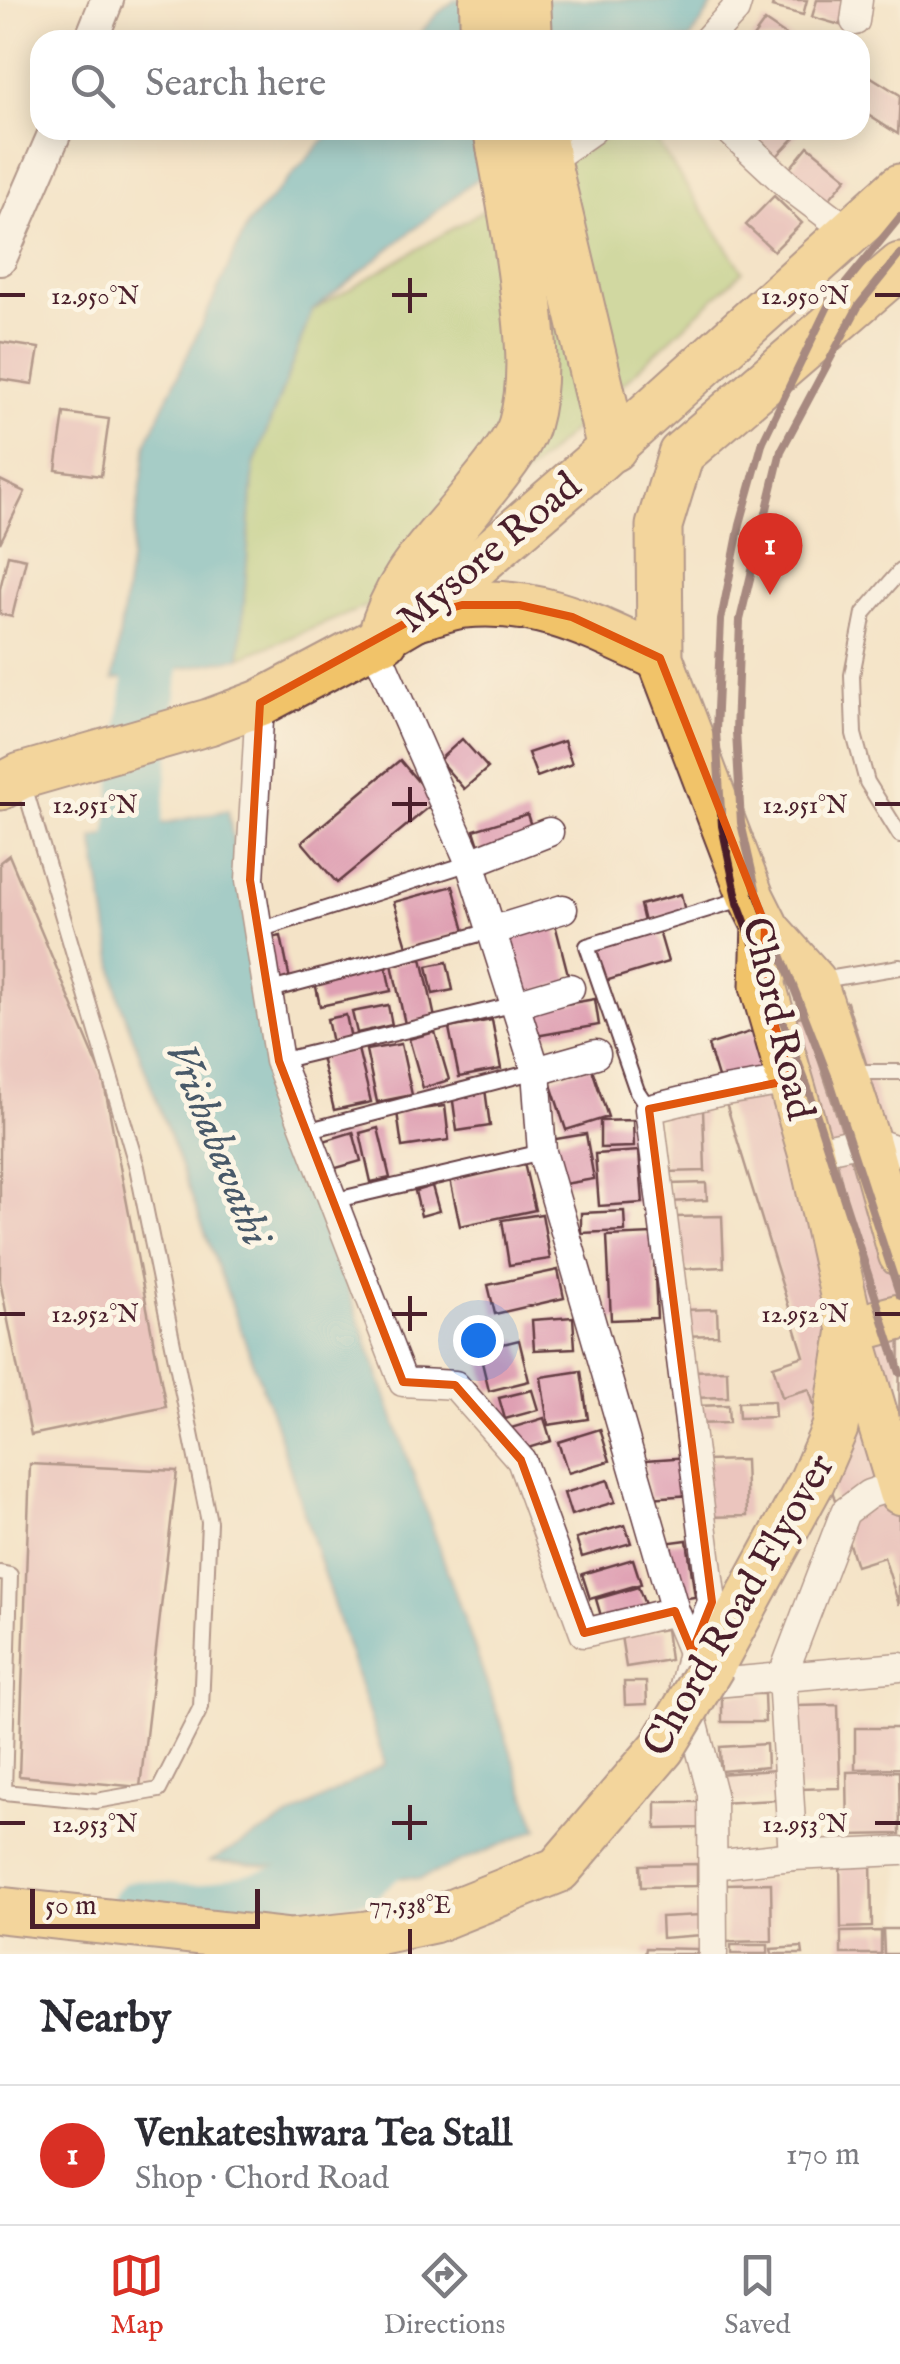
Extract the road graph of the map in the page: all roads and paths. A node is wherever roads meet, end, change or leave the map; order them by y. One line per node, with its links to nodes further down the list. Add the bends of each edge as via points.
1 (107, 0): 5 (street)
2 (484, 0): 6 (highway)
3 (524, 0): 7 (highway)
4 (738, 0): 8 (street)
5 (96, 30)
6 (486, 30)
7 (526, 30)
8 (716, 30)
9 (52, 140): 14 (street)
10 (740, 140): 13 (street)
11 (526, 144): 16 (highway); 18 (highway, via 520,239 532,366 524,428 414,570 392,608)
12 (900, 187): 13 (highway, Mysore Road)
13 (850, 232): 16 (highway, Mysore Road)
14 (0, 259)
15 (900, 266): 19 (highway, via 680,454 658,526)
16 (612, 446): 18 (highway, Mysore Road)
17 (900, 571): 23 (lane, via 864,613 852,676 854,734 867,782)
18 (390, 633): 19 (highway, via 462,605 519,605 572,618); 20 (highway, Mysore Road); 24 (street, via 384,667)
19 (660, 658): 26 (highway, Chord Road)
20 (260, 704): 21 (highway, Mysore Road); 27 (street, via 250,880)
21 (18, 779): 50 (lane, via 136,1168 210,1522 202,1707 158,1790 96,1801 4,1792 10,1575)
22 (549, 832): 24 (street)
23 (900, 835)
24 (470, 863): 27 (lane); 28 (street)
25 (563, 909): 28 (street)
26 (758, 911): 30 (main road); 39 (highway, Chord Road, via 764,986); 40 (lane, via 587,946)
27 (256, 931): 32 (street)
28 (491, 931): 32 (lane); 33 (street)
29 (900, 967): 30 (lane)
30 (816, 980): 37 (main road)
31 (570, 988): 33 (street)
32 (268, 991): 35 (street)
33 (516, 1004): 35 (lane); 36 (street)
34 (596, 1054): 36 (street)
35 (279, 1060): 41 (street)
36 (536, 1071): 41 (lane); 43 (street)
37 (844, 1072): 38 (lane); 42 (main road)
38 (900, 1072)
39 (792, 1080): 40 (street); 44 (highway, Chord Road)
40 (648, 1109): 52 (street, via 712,1602)
41 (306, 1131): 45 (street)
42 (884, 1145): 44 (street); 46 (main road)
43 (542, 1152): 45 (lane); 51 (street)
44 (812, 1152): 48 (highway, Chord Road)
45 (332, 1200): 51 (street, via 403,1382 455,1385 521,1460 584,1633)
46 (900, 1256)
47 (900, 1318): 48 (highway)
48 (852, 1330): 49 (main road); 52 (highway, Chord Road Flyover, via 835,1428 812,1481)
49 (899, 1487): 54 (street, via 869,1494 846,1512)
50 (0, 1573)
51 (674, 1611): 52 (street)
52 (696, 1667): 54 (street); 57 (street, via 712,1794); 59 (highway, Chord Road Flyover, bridge, via 662,1748 558,1870 433,1920)
53 (900, 1668): 54 (street)
54 (782, 1677): 56 (street)
55 (900, 1851): 56 (street)
56 (794, 1856): 57 (street)
57 (712, 1865): 61 (street)
58 (0, 1910): 59 (highway, Chord Road Flyover)
59 (291, 1942): 60 (main road, Chord Road Flyover)
60 (348, 1954)
61 (714, 1954)

